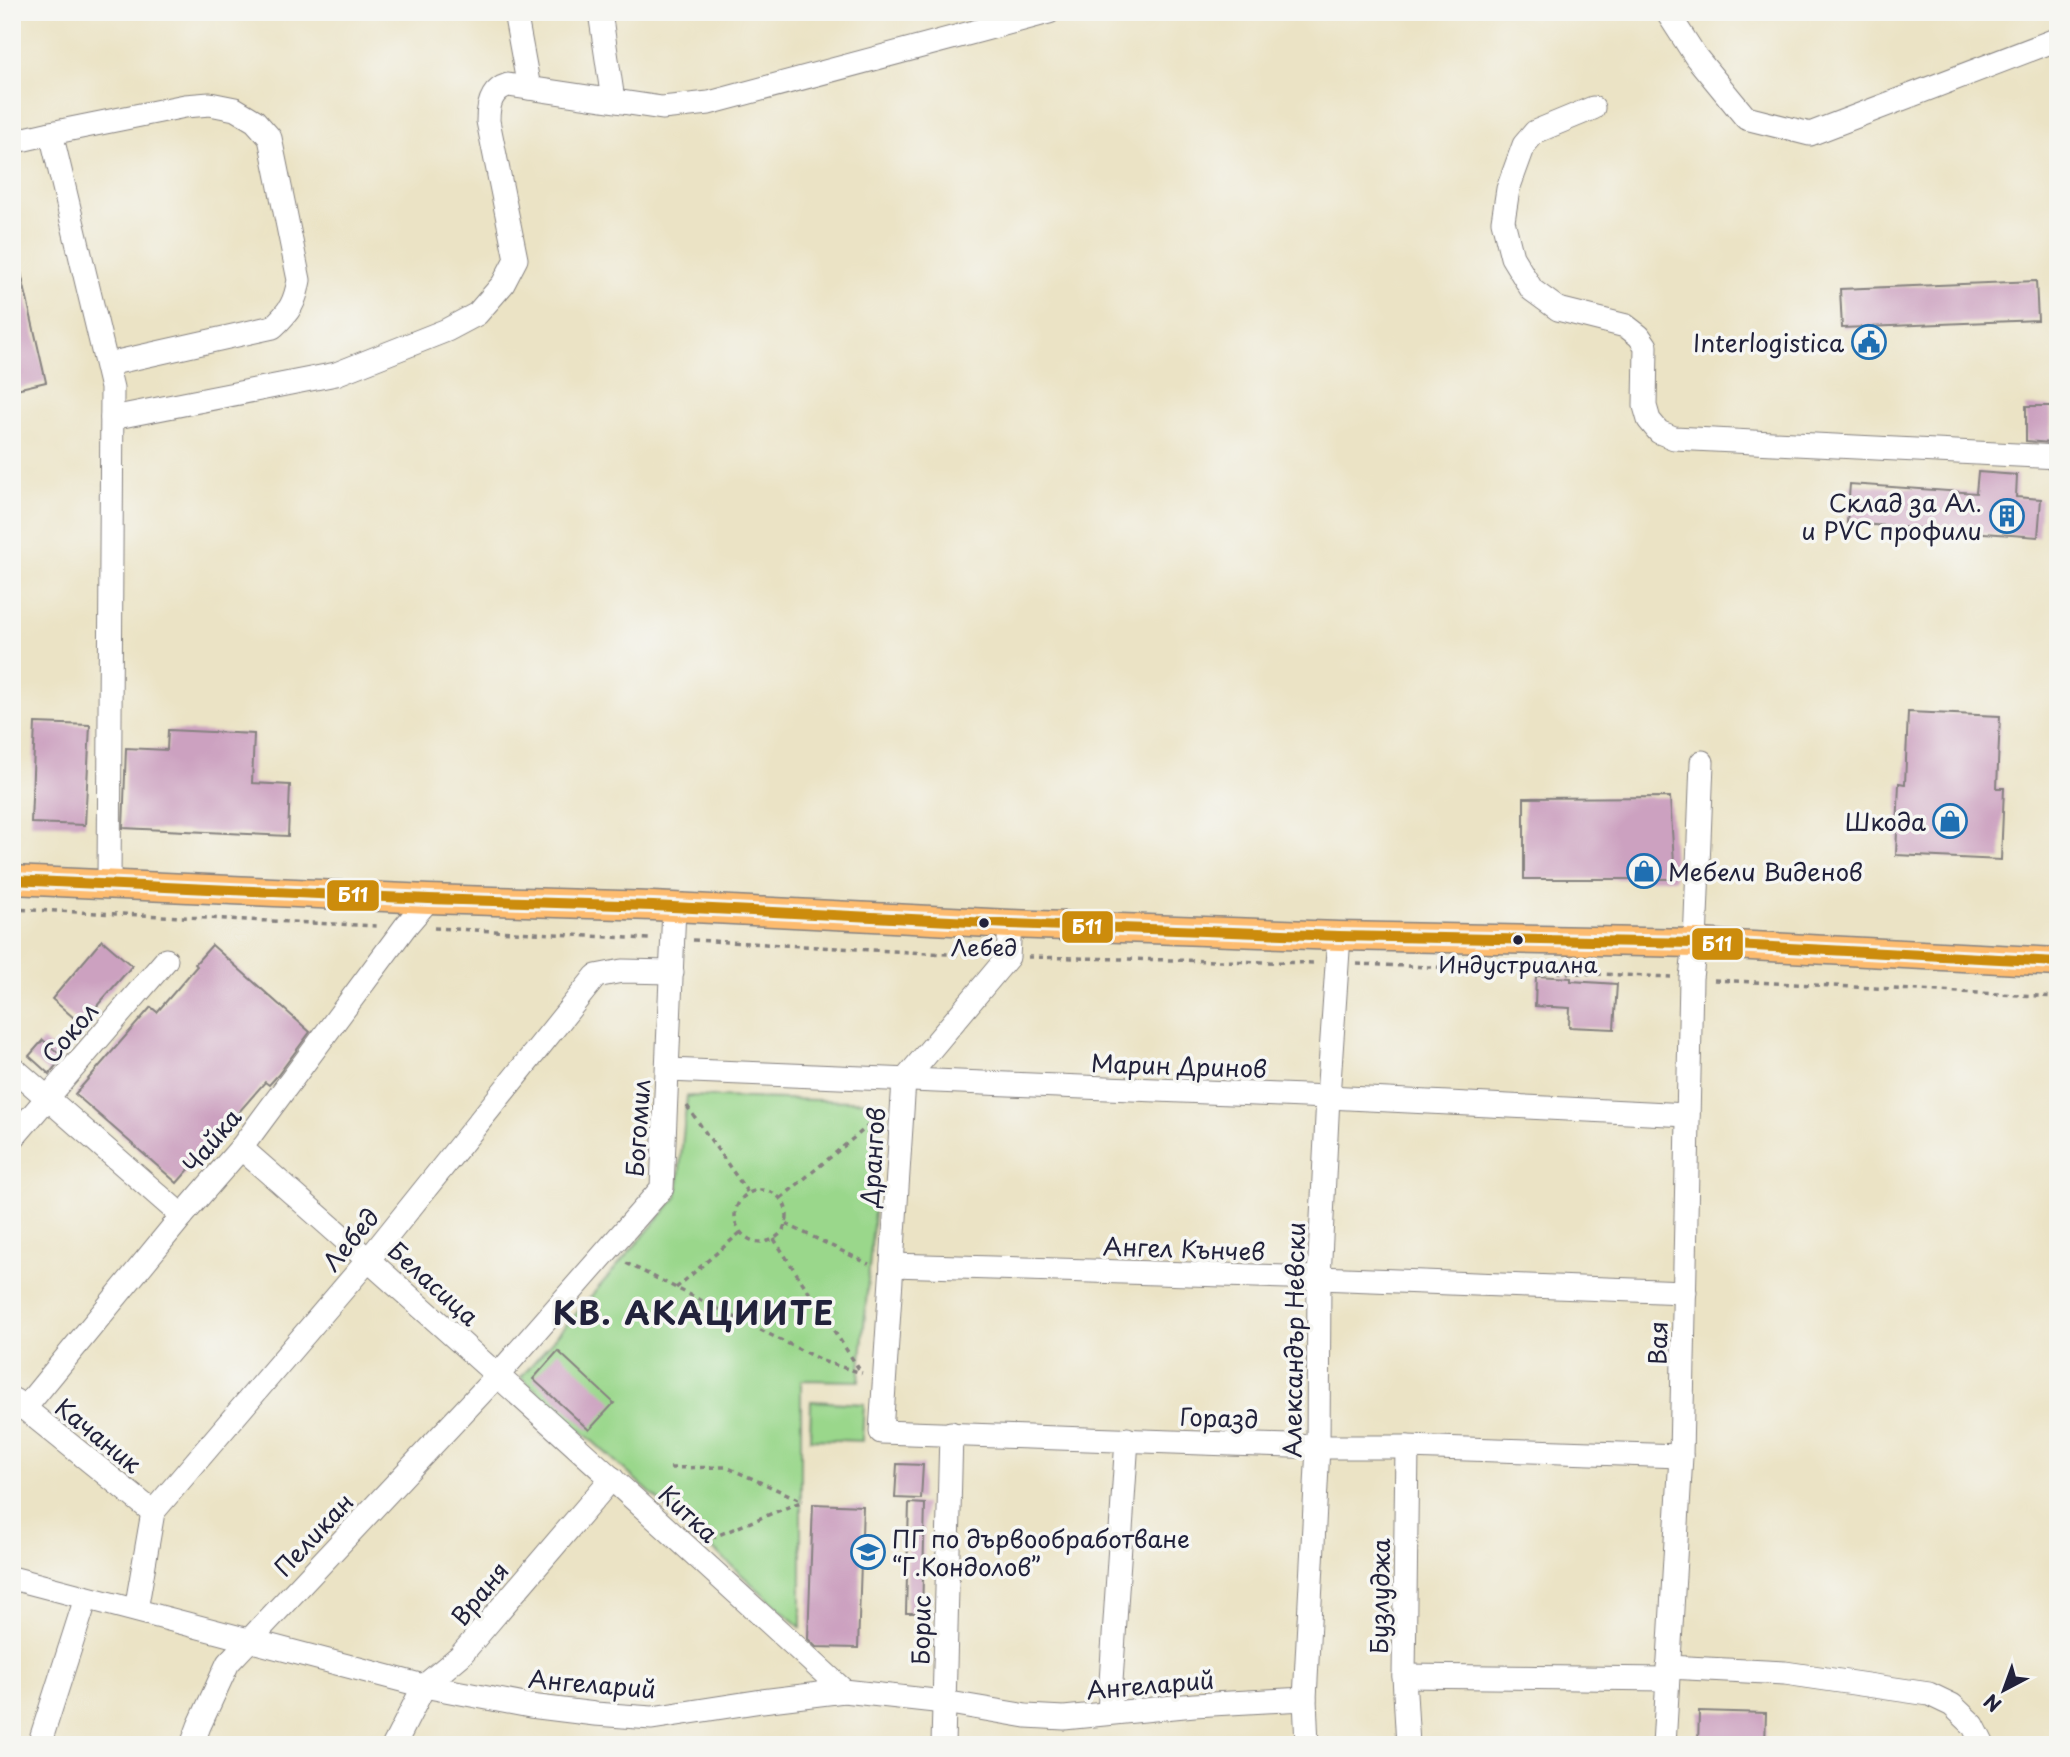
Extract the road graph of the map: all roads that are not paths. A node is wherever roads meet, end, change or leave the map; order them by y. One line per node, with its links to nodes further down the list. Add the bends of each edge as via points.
1 (515, 12): 6 (street)
2 (600, 12): 7 (street)
3 (1049, 12): 7 (street, via 709,103 662,108)
4 (1667, 12): 5 (street, via 1696,57 1746,118 1810,134)
5 (2058, 41)
6 (529, 88): 7 (street); 12 (street, via 499,88 488,108 516,259 503,284 477,314 337,374)
7 (613, 100)
8 (1593, 108): 13 (street, via 1535,132 1524,145 1508,188 1503,221 1512,257 1532,290 1558,309 1626,326 1639,336 1646,346 1645,406 1659,432 1674,438)
9 (51, 133): 10 (street); 11 (street); 11 (street, via 210,104 236,109 270,138 299,280 296,300 286,315 273,327)
10 (12, 142)
11 (108, 364): 12 (street)
12 (112, 418): 16 (street)
13 (2058, 457)
14 (1702, 762): 20 (street, Вая)
15 (12, 880): 16 (main road)
16 (109, 884): 17 (main road)
17 (429, 899): 18 (main road); 32 (street, Чайка)
18 (674, 908): 19 (main road); 24 (street, Богомил)
19 (1010, 924): 21 (main road); 27 (street, Дрангов, via 1008,957)
20 (1695, 943): 21 (main road); 23 (main road); 30 (street, Вая)
21 (1338, 950): 29 (street, Александър Невски)
22 (166, 960): 28 (street, Сокол)
23 (2058, 962)
24 (672, 972): 26 (street, Богомил); 34 (street, Лебед, via 622,971 596,976)
25 (12, 1067): 28 (street)
26 (667, 1074): 27 (street, Марин Дринов); 38 (street, Богомил, via 662,1188)
27 (903, 1089): 29 (street, Марин Дринов); 35 (street, Дрангов)
28 (48, 1097): 31 (street, Сокол); 33 (street)
29 (1328, 1097): 30 (street, Марин Дринов); 36 (street, Александър Невски)
30 (1688, 1115): 37 (street, Вая)
31 (12, 1139)
32 (241, 1148): 33 (street, Чайка); 34 (street, Беласица)
33 (182, 1216): 39 (street, Чайка)
34 (369, 1259): 38 (street, Беласица); 47 (street, Лебед)
35 (892, 1270): 36 (street, Ангел Кънчев); 40 (street, Дрангов)
36 (1319, 1278): 37 (street, Ангел Кънчев); 43 (street, Александър Невски)
37 (1685, 1292): 45 (street, Вая)
38 (496, 1376): 46 (street, Китка); 51 (street, Пеликан)
39 (18, 1404): 47 (street, Качаник)
40 (881, 1432): 41 (street, Горазд)
41 (951, 1433): 42 (street, Горазд); 57 (street, Борис)
42 (1127, 1439): 43 (street, Горазд); 58 (street)
43 (1318, 1447): 44 (street, Горазд); 56 (street, Александър Невски)
44 (1407, 1447): 45 (street, Горазд); 53 (street, Бузлуджа)
45 (1681, 1455): 52 (street, Вая)
46 (612, 1478): 54 (street, Враня, via 460,1656); 55 (street, Китка)
47 (153, 1512): 50 (street)
48 (12, 1578): 49 (street, Ангеларий)
49 (86, 1598): 50 (street, Ангеларий); 59 (street)
50 (135, 1610): 51 (street, Ангеларий)
51 (250, 1640): 54 (street, Ангеларий); 60 (street, Пеликан, via 228,1663)
52 (1667, 1673): 53 (street); 65 (street, Вая); 66 (street, via 1785,1673 1929,1694 1952,1705 1973,1725)
53 (1404, 1676): 64 (street, Бузлуджа)
54 (424, 1686): 55 (street, Ангеларий, via 530,1706 652,1718); 61 (street, Враня)
55 (844, 1691): 57 (street, Ангеларий)
56 (1305, 1699): 58 (street, Ангеларий); 63 (street, Александър Невски)
57 (944, 1702): 58 (street, Ангеларий, via 1026,1716 1064,1718); 62 (street, Борис)
58 (1109, 1712)
59 (39, 1745)
60 (192, 1745)
61 (394, 1745)
62 (943, 1745)
63 (1307, 1745)
64 (1408, 1745)
65 (1664, 1745)
66 (1983, 1745)

